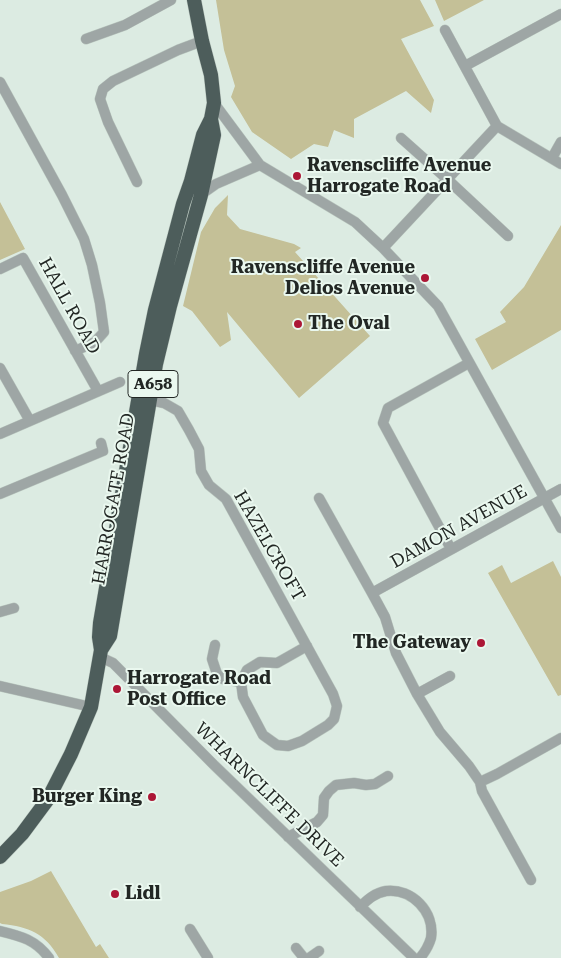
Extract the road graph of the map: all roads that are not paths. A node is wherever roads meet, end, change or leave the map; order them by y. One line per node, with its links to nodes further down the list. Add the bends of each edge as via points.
1 (171, 0): 5 (street, via 125,25)
2 (194, 0): 6 (highway, HARROGATE ROAD / A658)
3 (561, 14): 7 (street)
4 (445, 30): 7 (street)
5 (86, 39)
6 (202, 41): 9 (highway, HARROGATE ROAD / A658); 17 (street, via 112,81 103,89 100,98 108,122)
7 (465, 66): 11 (street)
8 (0, 82): 23 (street, via 87,247 104,332 95,342)
9 (214, 103): 10 (highway, HARROGATE ROAD / A658); 15 (street)
10 (212, 120): 18 (highway, HARROGATE ROAD / A658, via 214,135); 19 (highway, HARROGATE ROAD / A658, via 202,136)
11 (497, 126): 14 (street); 16 (street)
12 (401, 138): 16 (street)
13 (561, 142): 14 (street)
14 (557, 161)
15 (260, 165): 18 (street, via 216,184); 21 (street, via 355,222)
16 (446, 179): 20 (street); 21 (street)
17 (137, 182)
18 (201, 195): 19 (street); 28 (highway, HARROGATE ROAD / A658, via 170,306)
19 (183, 204): 43 (highway, HARROGATE ROAD / A658, via 146,354 100,623)
20 (508, 236)
21 (383, 248): 24 (street, via 438,306)
22 (0, 269): 23 (street, HALL ROAD, via 23,258)
23 (75, 351): 27 (street, HALL ROAD)
24 (469, 363): 35 (street); 37 (street, via 388,408 383,423)
25 (0, 368): 29 (street)
26 (120, 382): 27 (street)
27 (98, 391): 29 (street)
28 (150, 400): 42 (street, HAZELCROFT, via 178,411 199,449 201,471 209,485 226,499); 43 (highway, HARROGATE ROAD / A658, via 110,636)
29 (30, 421): 30 (street)
30 (0, 434)
31 (102, 443): 33 (street, via 102,451)
32 (561, 489): 35 (street, DAMON AVENUE)
33 (0, 494)
34 (319, 498): 38 (street)
35 (544, 498): 36 (street); 37 (street, DAMON AVENUE)
36 (561, 528)
37 (451, 549): 38 (street, DAMON AVENUE)
38 (372, 593): 47 (street)
39 (14, 608): 40 (street)
40 (0, 612)
41 (215, 646): 45 (street, via 212,659 217,674 223,679)
42 (307, 646): 45 (street, via 277,663 260,662 247,670); 45 (street, HAZELCROFT, via 337,706 334,719 328,725 302,741 288,746 277,745 263,734 244,697)
43 (100, 653): 48 (highway, HARROGATE ROAD / A658); 52 (street, WHARNCLIFFE DRIVE)
44 (450, 676): 47 (street)
45 (241, 682)
46 (0, 686): 48 (street)
47 (416, 694): 51 (street, via 440,732)
48 (91, 707): 53 (highway, HARROGATE ROAD / A658, via 48,799)
49 (560, 741): 51 (street)
50 (388, 776): 52 (street, via 375,784 336,785 324,798 323,816)
51 (480, 782): 54 (street)
52 (288, 837): 55 (street, WHARNCLIFFE DRIVE)
53 (0, 857)
54 (531, 880)
55 (360, 907): 64 (street, WHARNCLIFFE DRIVE); 65 (street, via 369,898 386,891 403,892 421,904 431,925 431,938)
56 (190, 929): 61 (street)
57 (0, 932): 60 (street, via 34,942)
58 (296, 948): 62 (street)
59 (319, 951): 63 (street)
60 (49, 958)
61 (208, 958)
62 (304, 958)
63 (309, 958)
64 (414, 958)
65 (420, 958)

